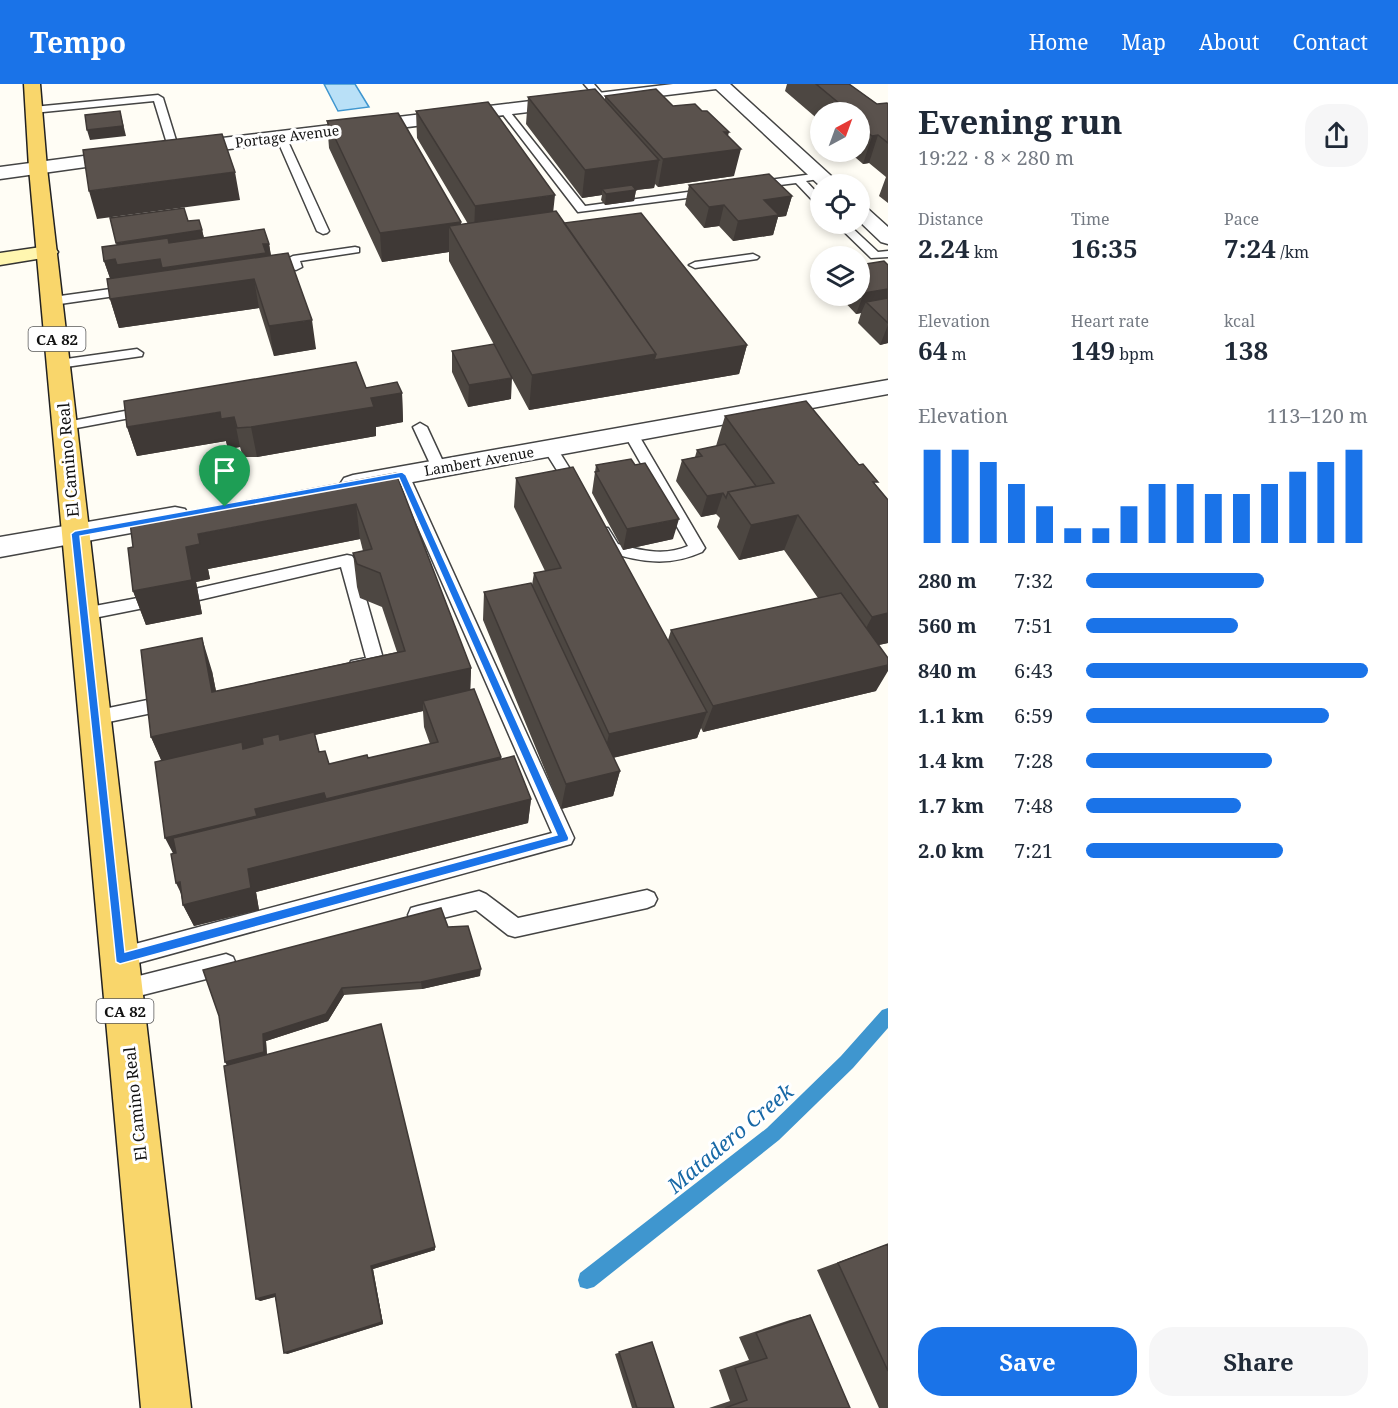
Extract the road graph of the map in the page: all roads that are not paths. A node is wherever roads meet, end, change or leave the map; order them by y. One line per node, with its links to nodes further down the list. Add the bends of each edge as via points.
1 (32, 84): 6 (main road, El Camino Real / CA 82)
2 (589, 84): 5 (lane)
3 (715, 84): 5 (street, Portage Avenue)
4 (720, 84): 12 (street)
5 (601, 98): 7 (street, Portage Avenue)
6 (33, 110): 9 (lane, via 158,98); 10 (main road, El Camino Real / CA 82)
7 (504, 110): 8 (street, Portage Avenue, via 401,129); 18 (lane)
8 (281, 137): 9 (street, Portage Avenue); 21 (lane)
9 (174, 150): 10 (street, Portage Avenue)
10 (38, 168): 11 (street, Portage Avenue); 25 (main road, El Camino Real / CA 82)
11 (0, 173)
12 (818, 174)
13 (798, 179): 14 (lane); 15 (lane); 17 (lane)
14 (810, 179)
15 (741, 187)
16 (719, 190): 18 (lane)
17 (810, 191)
18 (582, 210): 19 (lane)
19 (570, 220)
20 (870, 221): 23 (street)
21 (323, 231)
22 (852, 234): 27 (lane)
23 (888, 238)
24 (355, 250): 32 (lane, via 293,259)
25 (48, 252): 30 (street); 34 (main road, El Camino Real / CA 82)
26 (888, 254): 27 (lane)
27 (875, 256): 29 (lane)
28 (753, 257): 31 (lane)
29 (870, 257)
30 (0, 259)
31 (695, 265)
32 (296, 267)
33 (148, 288): 34 (lane)
34 (53, 301): 36 (main road, El Camino Real / CA 82)
35 (137, 352): 36 (lane)
36 (59, 364): 39 (main road, El Camino Real / CA 82)
37 (888, 387): 41 (street, Lambert Avenue, via 803,408)
38 (141, 412): 39 (lane)
39 (66, 426): 49 (main road, El Camino Real / CA 82)
40 (420, 427): 43 (lane)
41 (631, 434): 42 (street, Lambert Avenue); 48 (lane, via 697,548 686,554 654,558 613,548)
42 (550, 448): 43 (street, Lambert Avenue); 46 (lane)
43 (439, 468): 44 (street, Lambert Avenue)
44 (402, 475): 45 (street, Lambert Avenue); 60 (lane, via 564,838)
45 (333, 488)
46 (582, 498)
47 (194, 512): 49 (street)
48 (594, 518)
49 (75, 534): 50 (street); 53 (main road, El Camino Real / CA 82)
50 (0, 547)
51 (199, 594): 54 (lane, via 347,560 376,662)
52 (143, 603): 53 (lane)
53 (84, 614): 56 (main road, El Camino Real / CA 82)
54 (342, 669)
55 (157, 705): 56 (lane)
56 (94, 718): 60 (main road, El Camino Real / CA 82)
57 (647, 898): 58 (lane, via 515,928 479,900)
58 (399, 920)
59 (240, 961): 60 (lane)
60 (121, 974): 61 (main road, El Camino Real / CA 82)
61 (166, 1408)

